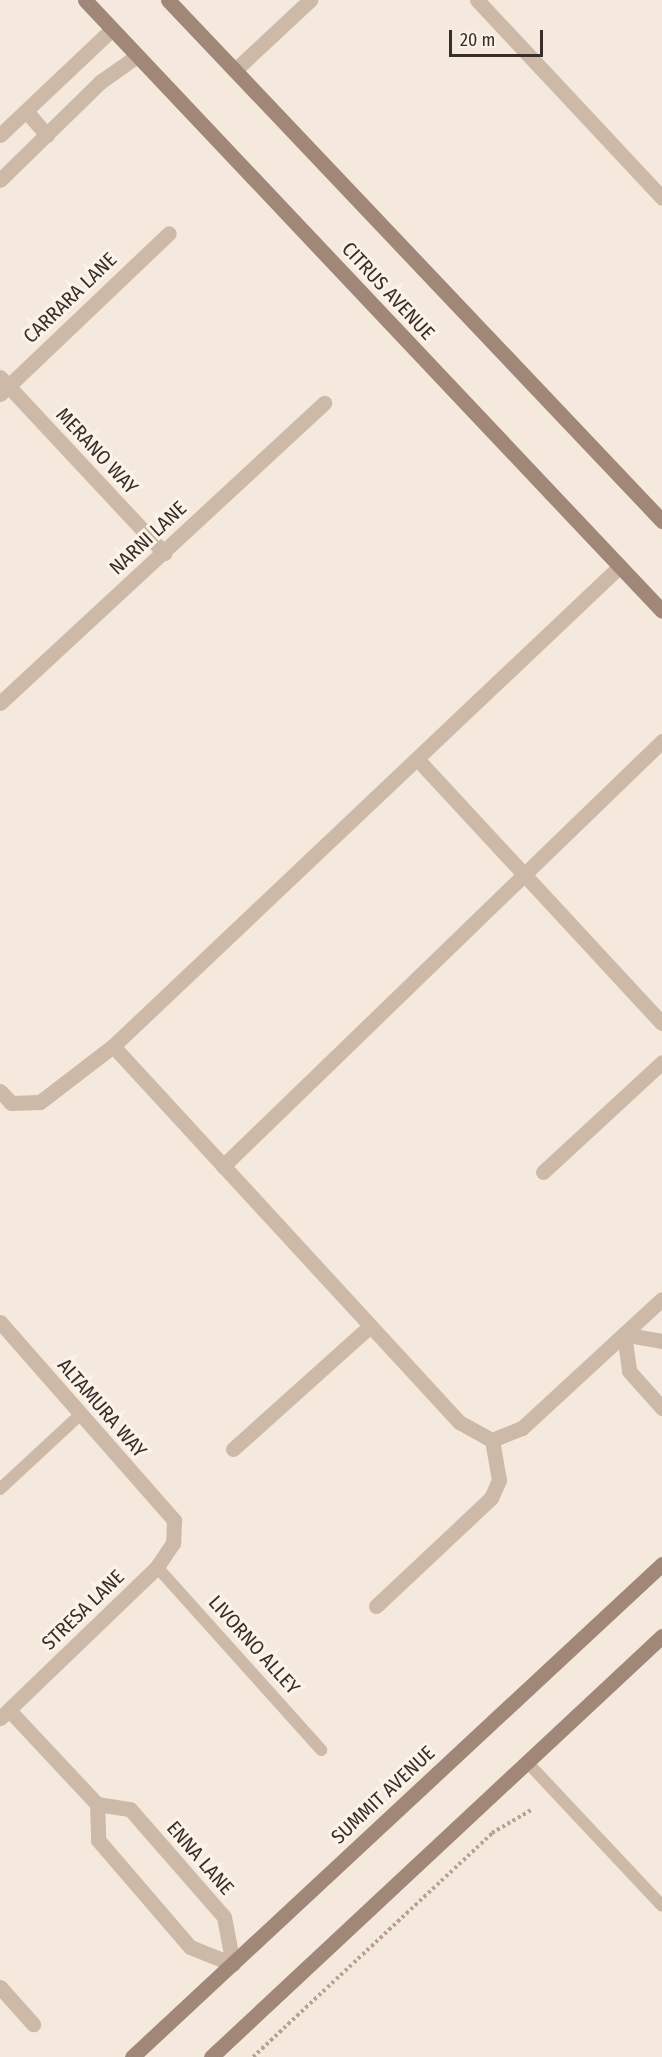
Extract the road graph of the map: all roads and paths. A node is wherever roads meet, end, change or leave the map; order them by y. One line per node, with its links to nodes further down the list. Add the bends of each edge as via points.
1 (85, 0): 5 (main road, CITRUS AVENUE)
2 (168, 0): 7 (main road, CITRUS AVENUE)
3 (310, 0): 7 (street)
4 (477, 0): 12 (street)
5 (112, 29): 6 (main road, CITRUS AVENUE); 8 (street)
6 (137, 56): 10 (street, via 100,82); 18 (main road, CITRUS AVENUE)
7 (235, 70): 16 (main road, CITRUS AVENUE)
8 (26, 111): 9 (street); 10 (street)
9 (0, 135)
10 (47, 135): 11 (street)
11 (0, 180)
12 (662, 198)
13 (169, 233): 14 (street, CARRARA LANE)
14 (3, 386): 17 (street, MERANO WAY)
15 (324, 403): 17 (street, NARNI LANE)
16 (662, 521)
17 (164, 553): 20 (street, NARNI LANE)
18 (620, 566): 19 (main road, CITRUS AVENUE); 22 (street)
19 (662, 611)
20 (0, 703)
21 (662, 741): 23 (street)
22 (419, 761): 23 (street); 25 (street)
23 (528, 876): 24 (street); 28 (street)
24 (662, 1023)
25 (113, 1046): 27 (street, via 40,1102 11,1103); 28 (street)
26 (662, 1062): 29 (street)
27 (0, 1091)
28 (223, 1166): 32 (street)
29 (543, 1172)
30 (662, 1299): 33 (street)
31 (0, 1322): 36 (street, ALTAMURA WAY)
32 (369, 1326): 37 (street, via 459,1422); 38 (street)
33 (624, 1334): 34 (street); 35 (street, via 629,1371); 37 (street, via 522,1428)
34 (662, 1341)
35 (661, 1406)
36 (80, 1414): 39 (lane); 40 (street, ALTAMURA WAY)
37 (492, 1440): 43 (street, via 500,1480 491,1498)
38 (233, 1449)
39 (0, 1489)
40 (174, 1520): 42 (street, STRESA LANE, via 173,1543)
41 (662, 1564): 51 (main road, SUMMIT AVENUE)
42 (157, 1567): 45 (street, STRESA LANE); 46 (lane, LIVORNO ALLEY)
43 (376, 1606)
44 (662, 1636): 47 (main road)
45 (5, 1714): 48 (street)
46 (321, 1750)
47 (527, 1762): 50 (lane); 55 (main road)
48 (97, 1804): 51 (street, via 98,1840 190,1947); 51 (street, ENNA LANE, via 130,1809 224,1917)
49 (531, 1810): 56 (path, via 492,1833)
50 (662, 1906)
51 (233, 1964): 54 (main road, SUMMIT AVENUE)
52 (0, 1987): 53 (street)
53 (33, 2024)
54 (132, 2057)
55 (211, 2057)
56 (253, 2057)

